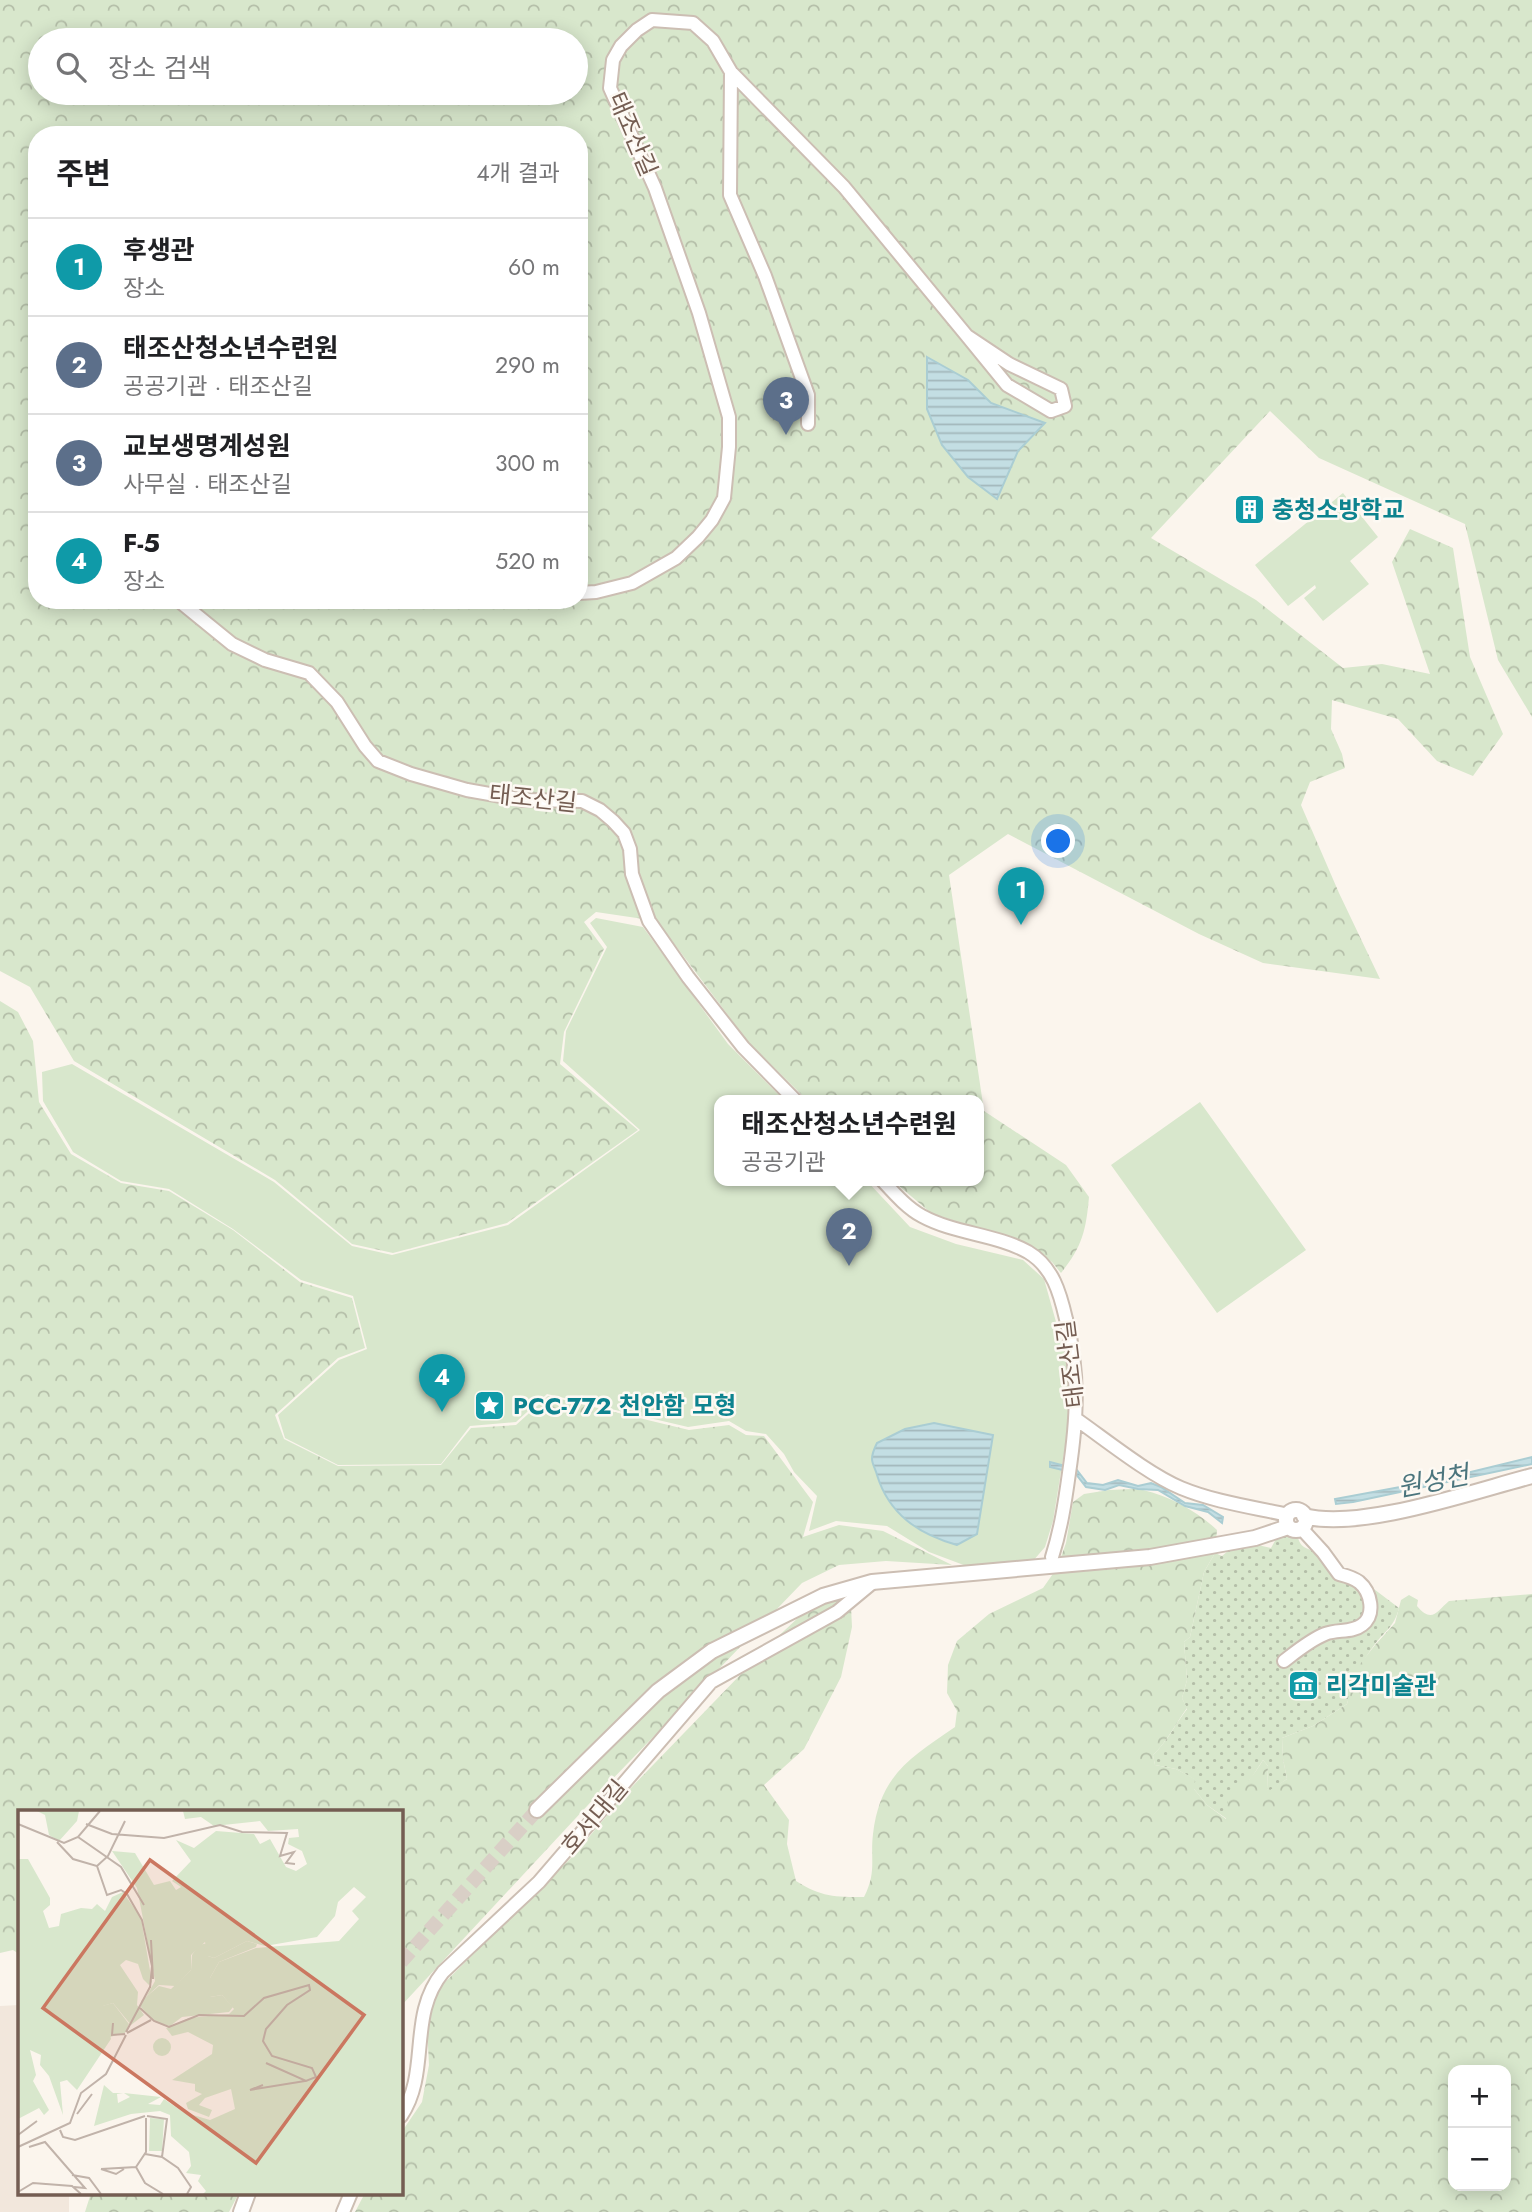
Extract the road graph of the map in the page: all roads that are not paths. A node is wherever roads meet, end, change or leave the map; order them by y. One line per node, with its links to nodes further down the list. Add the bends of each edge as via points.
1 (730, 72): 2 (street, via 844,187); 3 (street, 태조산길, via 730,195 808,395); 4 (street, 태조산길, via 713,41 693,23 652,20 629,38 613,60 610,88 655,188 699,313 729,417 729,447 724,498 698,537 676,558 632,583)
2 (967, 337): 2 (street, via 1060,389 1065,406 1051,411 1007,386)
3 (808, 424)
4 (588, 592)
5 (189, 609): 6 (street, 태조산길, via 232,644 309,673 337,702 378,761 467,790 524,800 582,801 606,815 624,833 632,874 649,921 743,1046)
6 (790, 1095)
7 (888, 1186): 8 (street, 태조산길, via 919,1215 1026,1251 1042,1262 1052,1275 1070,1334)
8 (1076, 1419): 10 (street, 태조산길, via 1179,1487); 11 (street, via 1061,1529)
9 (1532, 1476): 10 (street, 태조산길, via 1371,1516)
10 (1295, 1521): 12 (street, via 1255,1538 1150,1557); 13 (street, via 1339,1574 1350,1576 1367,1590 1370,1609 1364,1624 1318,1637)
11 (1052, 1557)
12 (872, 1582): 14 (street, via 823,1596 712,1651 658,1691); 15 (street, 호서대길, via 837,1612 711,1682 538,1882 443,1972 432,1986 421,2018 417,2075)
13 (1284, 1661)
14 (537, 1810)
15 (402, 2113)
16 (248, 2194): 18 (street)
17 (351, 2194): 19 (street)
18 (241, 2212)
19 (343, 2212)

